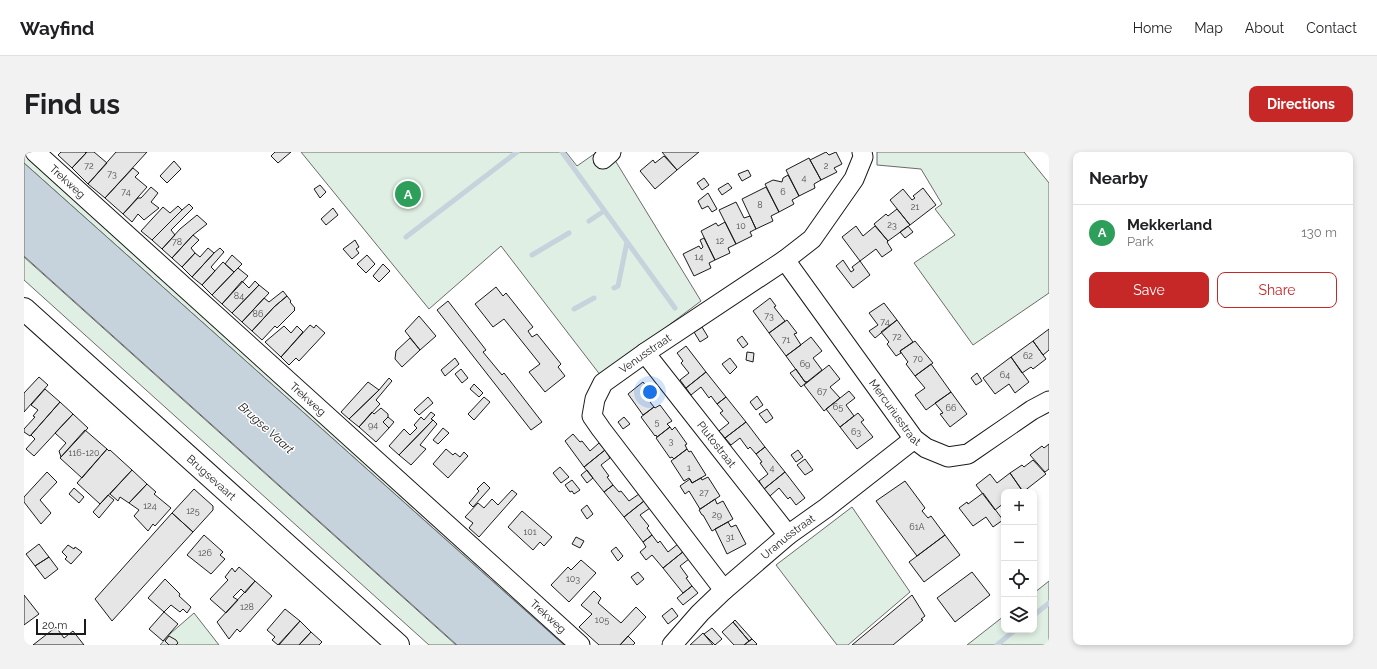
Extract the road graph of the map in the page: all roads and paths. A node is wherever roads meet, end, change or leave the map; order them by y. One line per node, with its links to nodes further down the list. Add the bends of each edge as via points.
1 (35, 152): 11 (street, Trekweg)
2 (862, 152): 3 (street, Venusstraat, via 863,157 854,179 812,239)
3 (784, 260): 5 (street, Venusstraat); 7 (street, Mercuriusstraat)
4 (24, 309): 10 (main road, Brugsevaart)
5 (645, 353): 8 (street, Plutostraat); 9 (street, Venusstraat, via 603,383 595,399 592,416)
6 (1049, 401): 7 (street, Mercuriusstraat, via 968,454 948,457 926,448)
7 (914, 439): 8 (street, Uranusstraat)
8 (788, 536): 9 (street, Uranusstraat)
9 (724, 590): 12 (street, Uranusstraat)
10 (398, 645)
11 (580, 645)
12 (672, 645)

